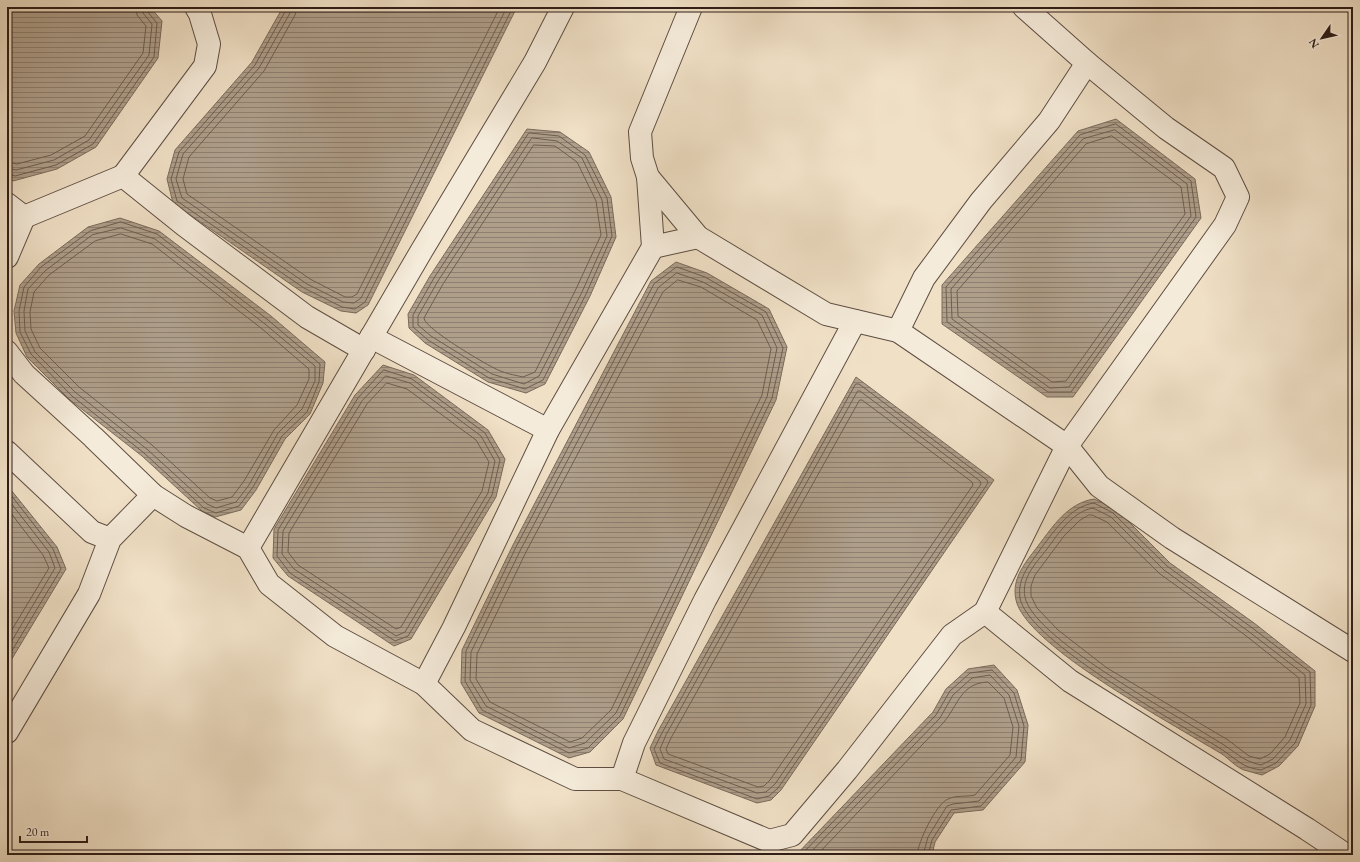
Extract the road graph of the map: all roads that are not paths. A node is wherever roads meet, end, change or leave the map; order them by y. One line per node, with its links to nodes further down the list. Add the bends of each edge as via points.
1 (196, 7): 6 (lane, via 209,44 206,66)
2 (563, 7): 15 (lane, via 535,62)
3 (691, 7): 7 (lane, via 640,132 642,158)
4 (1024, 7): 5 (lane)
5 (1087, 64): 14 (lane, via 1049,121 981,201 924,278); 18 (lane, via 1166,128 1224,168 1238,197 1225,225)
6 (123, 176): 9 (lane); 15 (lane, via 307,317)
7 (648, 178): 10 (lane); 11 (lane)
8 (7, 204): 9 (lane)
9 (24, 217): 12 (lane)
10 (698, 237): 11 (lane); 13 (lane, via 826,314)
11 (653, 247): 17 (lane)
12 (7, 257)
13 (855, 321): 14 (lane); 27 (lane, via 705,600 634,743)
14 (898, 331): 18 (lane)
15 (367, 343): 17 (lane); 22 (lane)
16 (7, 352): 20 (lane, via 24,374)
17 (548, 430): 25 (lane)
18 (1067, 446): 23 (lane); 24 (lane, via 1099,486 1172,538)
19 (7, 452): 21 (lane, via 92,532)
20 (153, 495): 21 (lane); 22 (lane, via 186,516)
21 (110, 539): 26 (lane, via 89,594)
22 (248, 548): 25 (lane, via 269,584 335,636)
23 (985, 612): 27 (lane, via 952,635 847,770 792,835 769,841); 28 (lane, via 1070,681)
24 (1353, 651)
25 (424, 684): 27 (lane, via 472,730 575,779)
26 (7, 732)
27 (622, 779)
28 (1346, 855)

